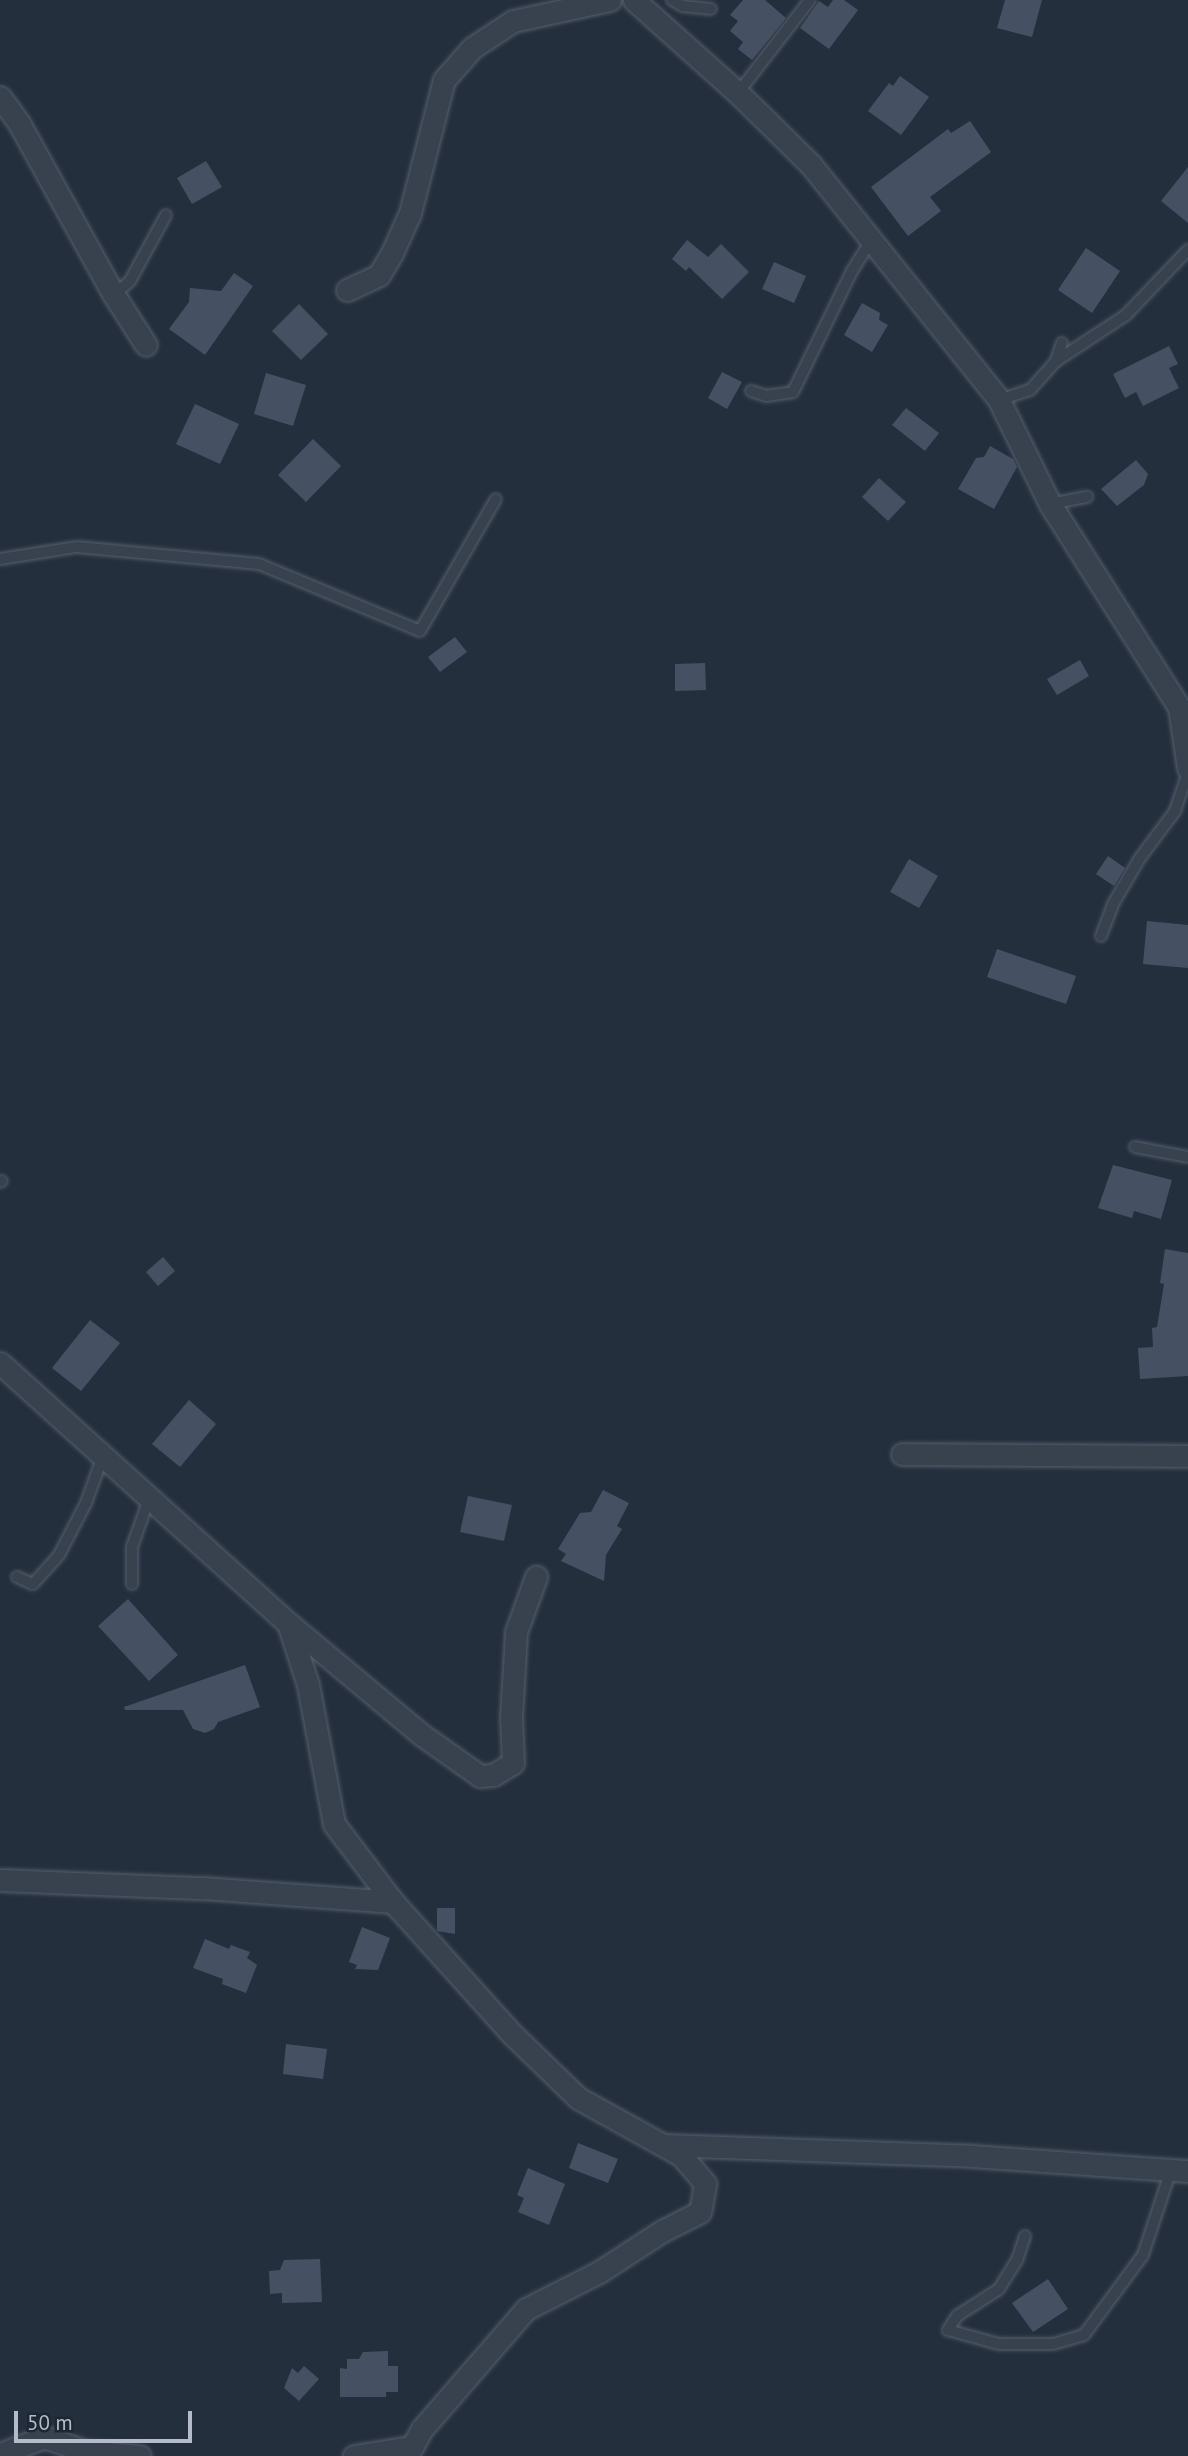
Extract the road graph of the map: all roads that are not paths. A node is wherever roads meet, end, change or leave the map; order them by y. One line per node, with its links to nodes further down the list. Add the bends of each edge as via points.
1 (610, 0): 11 (street, via 513,21 472,48 444,80 410,213 392,253 379,275)
2 (634, 0): 6 (street)
3 (672, 0): 5 (lane)
4 (810, 0): 6 (lane)
5 (711, 9)
6 (738, 93): 9 (street, via 811,165)
7 (0, 97): 12 (street)
8 (166, 215): 12 (lane, via 130,281)
9 (872, 239): 16 (lane, via 793,392 766,396); 17 (street)
10 (1188, 250): 15 (lane, via 1126,315)
11 (347, 290)
12 (114, 295): 14 (street)
13 (1062, 343): 15 (lane)
14 (146, 345)
15 (1056, 360): 17 (lane, via 1030,390)
16 (751, 391)
17 (999, 400): 20 (street)
18 (1087, 497): 20 (lane)
19 (496, 499): 21 (lane, via 420,631 259,564 77,547)
20 (1050, 504): 22 (street, via 1179,707)
21 (0, 559)
22 (1188, 770): 23 (lane, via 1175,811 1140,858 1113,904)
23 (1101, 936)
24 (1135, 1147): 25 (lane)
25 (1188, 1157)
26 (0, 1363): 29 (street)
27 (902, 1454): 28 (street)
28 (1188, 1455)
29 (103, 1456): 30 (street); 31 (lane, via 86,1503 59,1555 33,1584)
30 (149, 1499): 33 (lane, via 132,1547); 34 (street)
31 (17, 1577)
32 (536, 1577): 34 (street, via 516,1632 513,1763 492,1775 480,1776 422,1735)
33 (132, 1584)
34 (288, 1623): 36 (street, via 309,1685 334,1824)
35 (0, 1880): 36 (street)
36 (393, 1902): 37 (street, via 512,2034 578,2098)
37 (659, 2144): 38 (street, via 972,2156); 40 (street, via 681,2155 705,2185 700,2212 526,2309 422,2429)
38 (1179, 2171): 39 (lane, via 1143,2255 1084,2335 1053,2344 999,2344 948,2330 957,2316 999,2289)
39 (1026, 2236)
40 (419, 2452): 43 (street)
41 (0, 2454): 42 (street, via 44,2437 85,2451)
42 (139, 2456)
43 (354, 2456)

